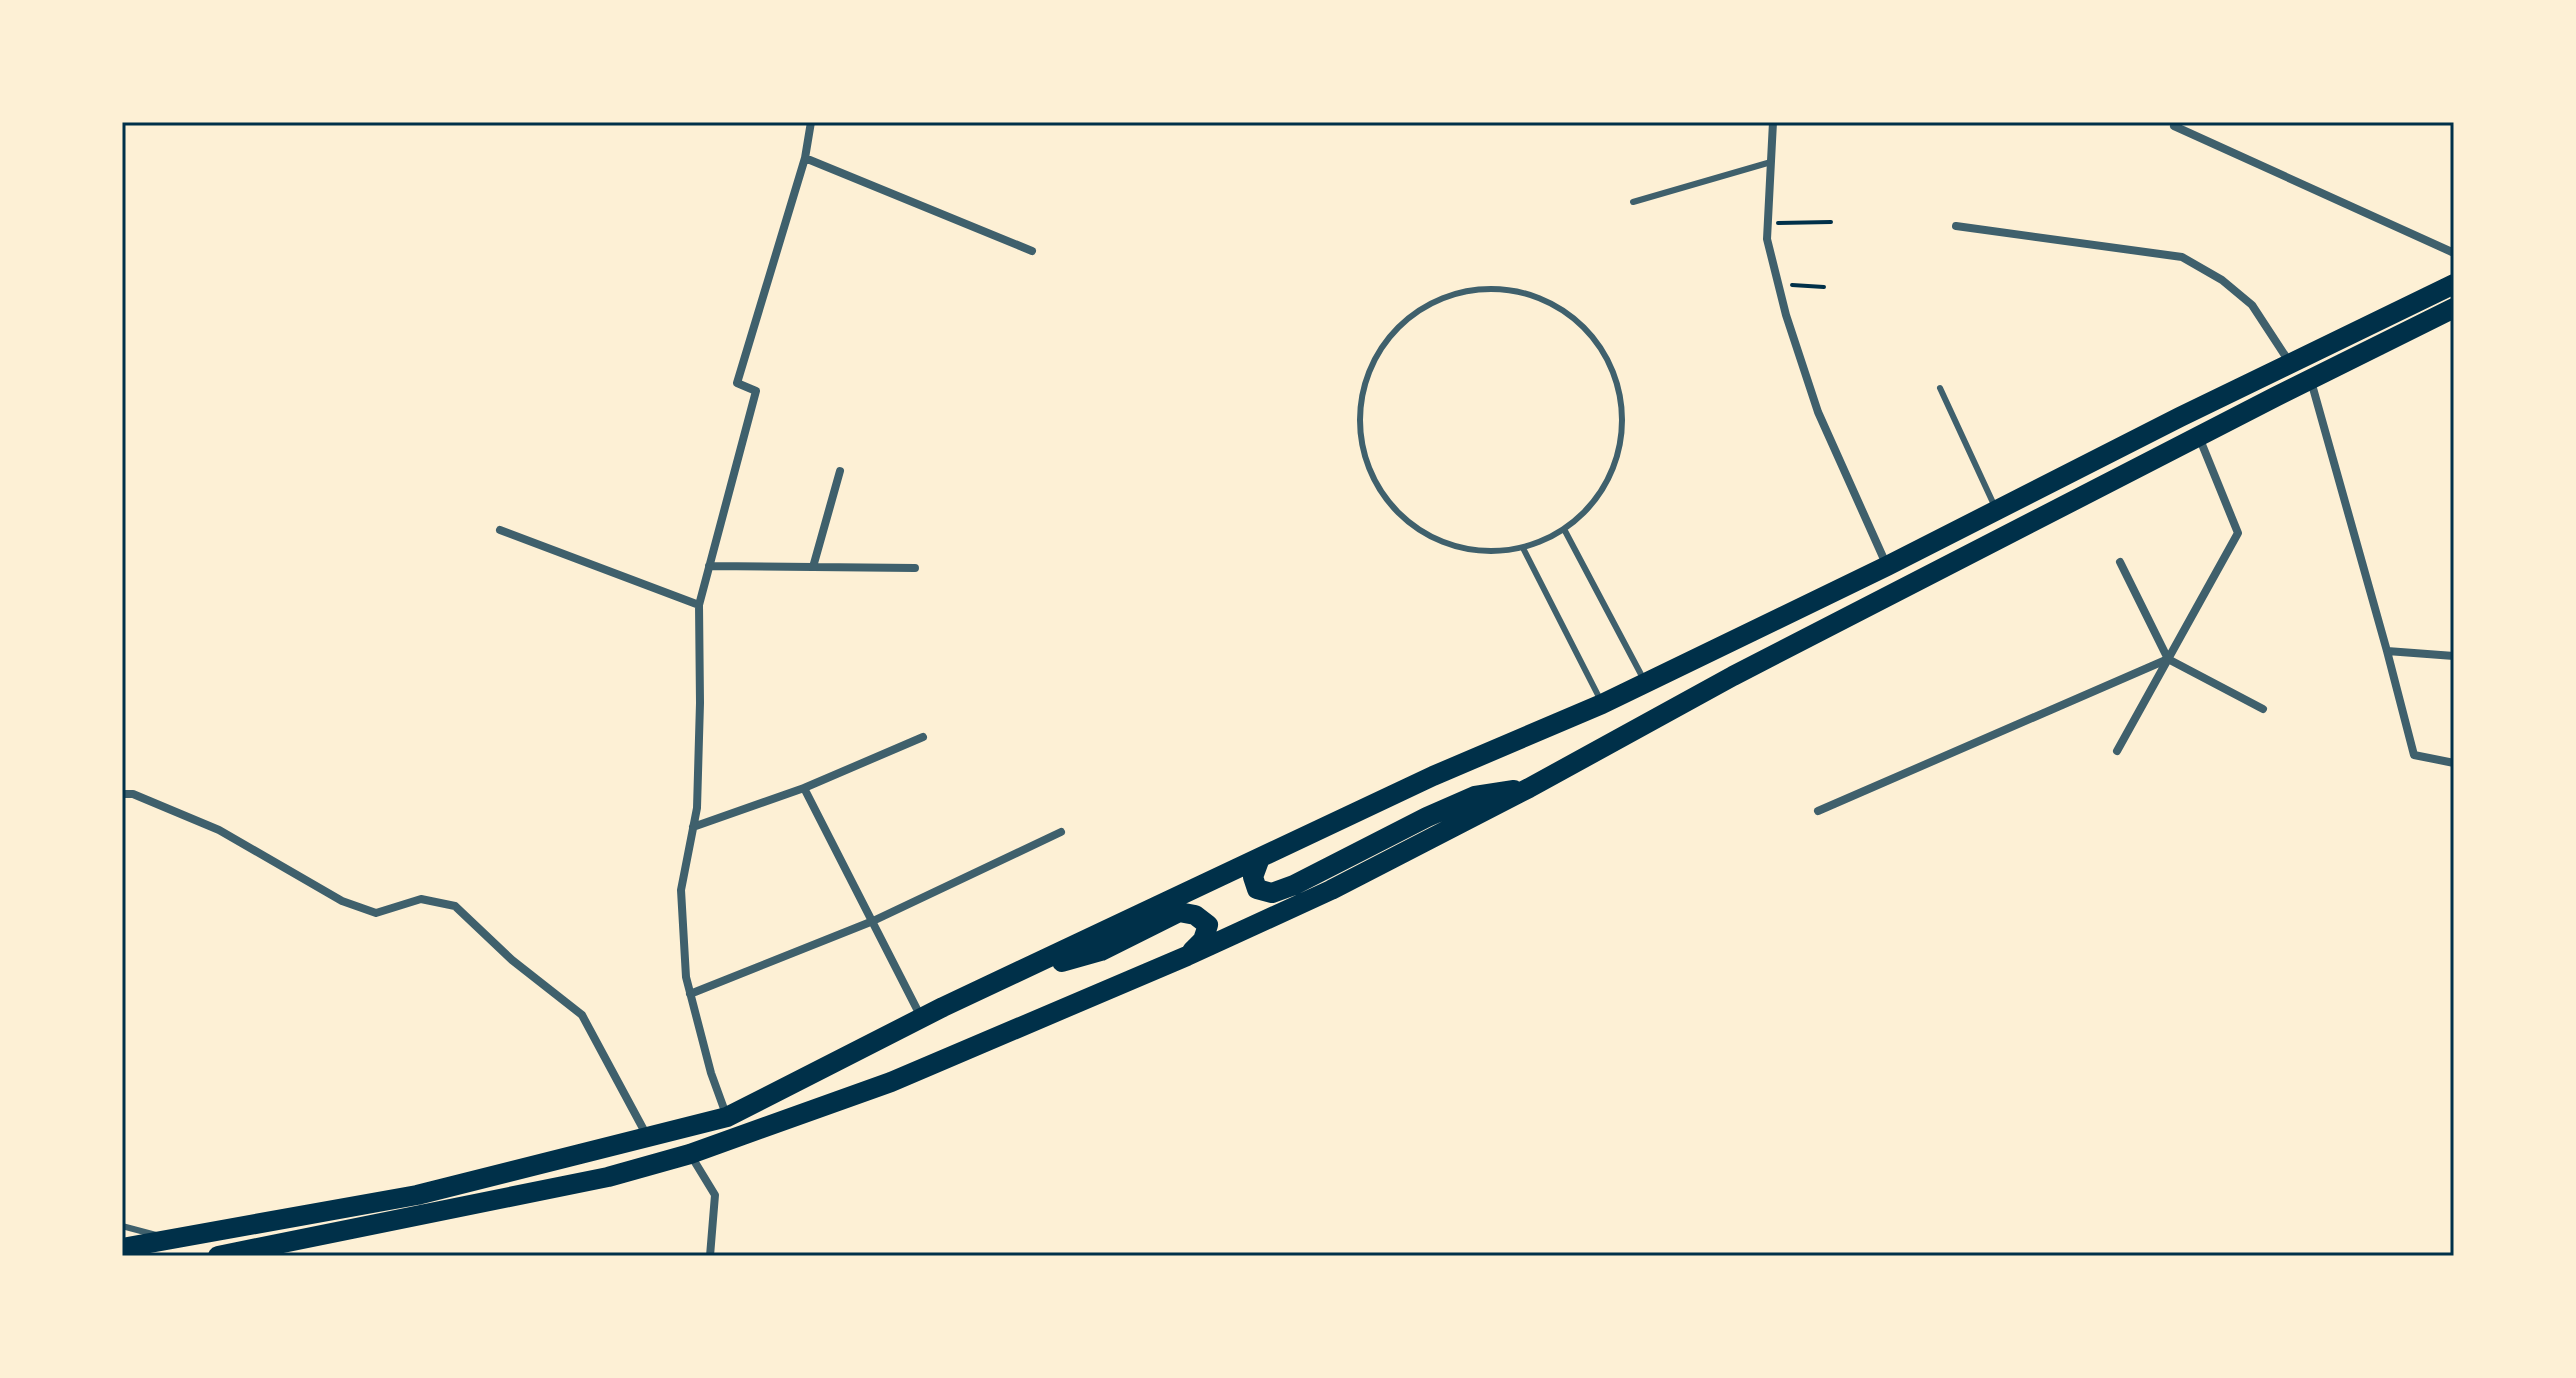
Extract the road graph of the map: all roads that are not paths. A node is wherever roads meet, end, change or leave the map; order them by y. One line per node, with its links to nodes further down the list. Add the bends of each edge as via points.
1 (811, 122): 4 (street)
2 (1773, 122): 5 (street)
3 (2174, 126): 9 (street)
4 (805, 158): 8 (street); 22 (street, via 737,383 756,391)
5 (1771, 162): 6 (lane); 23 (street, via 1767,239 1786,315 1818,412)
6 (1633, 202)
7 (1956, 226): 12 (street, via 2182,257 2252,305)
8 (1032, 251)
9 (2454, 253)
10 (2454, 284): 12 (highway)
11 (2454, 308): 13 (highway)
12 (2291, 364): 17 (highway)
13 (2311, 379): 15 (highway); 27 (street)
14 (1940, 388): 17 (lane)
15 (2199, 437): 29 (street, via 2238,533); 37 (highway, via 1733,676)
16 (840, 471): 24 (street)
17 (1996, 511): 23 (highway)
18 (1564, 529): 20 (lane); 20 (lane, via 1596,499 1617,459 1623,415 1614,371 1591,333 1557,305 1515,290 1473,289 1433,301 1399,326 1374,360 1361,399 1361,442 1374,481 1399,515 1436,540 1479,551); 30 (lane)
19 (500, 530): 26 (street)
20 (1523, 548): 31 (lane)
21 (2120, 562): 29 (street)
22 (709, 566): 24 (street); 26 (street)
23 (1887, 566): 30 (highway)
24 (813, 567): 25 (street)
25 (915, 568)
26 (699, 605): 40 (street)
27 (2387, 651): 28 (street); 35 (street, via 2414,755)
28 (2454, 656)
29 (2168, 659): 32 (street); 34 (street); 39 (street)
30 (1646, 683): 31 (highway)
31 (1602, 704): 42 (highway)
32 (2263, 709)
33 (923, 737): 36 (street)
34 (2117, 751)
35 (2454, 763)
36 (804, 788): 40 (street); 43 (street)
37 (1529, 788): 42 (highway, via 1475,796 1272,893 1257,889 1253,877); 44 (highway, via 1298,907)
38 (122, 794): 49 (street, via 219,830 342,901 376,913 421,899 455,906 582,1015)
39 (1818, 811)
40 (693, 827): 46 (street, via 681,890)
41 (1061, 832): 43 (street)
42 (1260, 858): 45 (highway)
43 (873, 921): 46 (street); 47 (street)
44 (1187, 956): 45 (highway, via 1203,940 1208,925 1179,912 1101,951 1061,963); 50 (highway, via 891,1082)
45 (1035, 964): 47 (highway)
46 (690, 994): 48 (street)
47 (921, 1018): 48 (highway)
48 (727, 1117): 49 (highway)
49 (647, 1137): 52 (highway, via 417,1195)
50 (690, 1154): 54 (highway, via 608,1177); 55 (street, via 715,1195)
51 (122, 1226): 52 (lane)
52 (171, 1239): 53 (highway)
53 (122, 1248)
54 (218, 1256)
55 (710, 1256)

